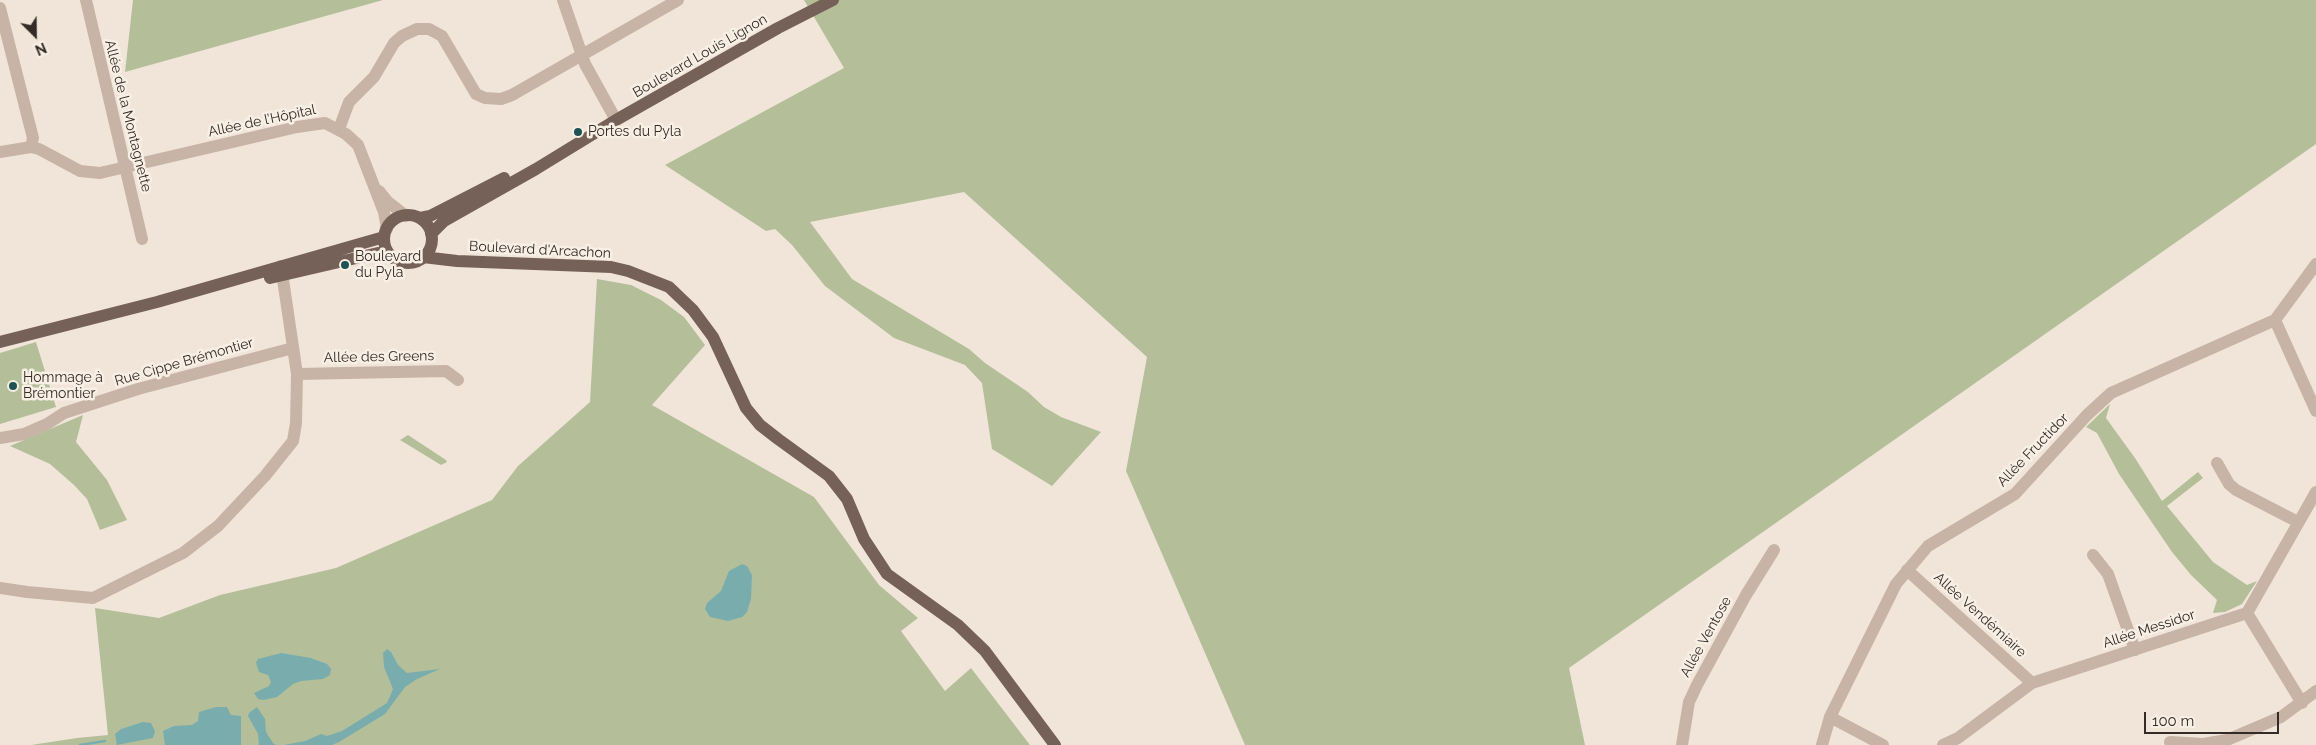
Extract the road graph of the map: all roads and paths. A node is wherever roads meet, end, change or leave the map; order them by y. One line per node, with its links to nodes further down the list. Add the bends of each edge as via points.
1 (86, 0): 11 (street, Allée de la Montagnette)
2 (563, 0): 6 (street)
3 (678, 0): 6 (street)
4 (833, 0): 7 (main road, Boulevard Louis Lignon)
5 (0, 8): 9 (street, via 33,138)
6 (581, 55): 7 (street); 8 (street, via 512,95 501,99 485,98 472,88 439,33 428,28 417,29 394,43 374,77 349,102)
7 (612, 123): 14 (main road, via 430,216); 16 (main road, via 444,221)
8 (339, 129): 11 (street, Allée de l’Hôpital, via 315,123); 12 (street, Allée de l’Hôpital, via 358,145)
9 (31, 147): 10 (street); 11 (street, Allée de l’Hôpital, via 80,171 93,173)
10 (0, 152)
11 (125, 168): 17 (street, Allée de la Montagnette)
12 (374, 183): 13 (street, Allée de l’Hôpital, via 388,202); 15 (street, Allée de l’Hôpital, via 384,212)
13 (406, 216): 14 (main road); 15 (main road, via 392,222)
14 (420, 218): 16 (main road, via 428,226)
15 (386, 233): 18 (main road, via 386,248); 22 (main road)
16 (431, 237): 19 (main road, via 428,253); 20 (main road, Boulevard d'Arcachon, via 444,254)
17 (142, 239)
18 (392, 256): 19 (main road, via 411,263); 22 (main road, via 378,253)
19 (423, 257): 20 (main road, Boulevard d'Arcachon)
20 (457, 261): 44 (main road, Boulevard d'Arcachon, via 611,267 669,287 693,310 713,337 750,414 829,476 847,500 864,539 887,574 958,625 985,651)
21 (2316, 264): 23 (street, Allée Fructidor)
22 (282, 271): 24 (main road, via 178,300 158,302); 25 (street)
23 (2275, 320): 28 (street); 35 (street, Allée Fructidor, via 2111,393 2015,494 1928,546)
24 (0, 342)
25 (293, 348): 26 (street); 29 (street, Rue Cippe Brémontier, via 138,389 64,413 19,436)
26 (297, 374): 27 (street, Allée des Greens, via 446,370); 36 (street, via 293,441 228,516 183,553 93,598)
27 (458, 380)
28 (2316, 411)
29 (0, 438)
30 (2217, 463): 32 (street, via 2236,490)
31 (2316, 492): 32 (street)
32 (2298, 522): 37 (street)
33 (1774, 550): 45 (street, Allée Ventose, via 1697,685 1689,702)
34 (2093, 554): 38 (street, via 2108,574)
35 (1907, 570): 39 (street, Allée Vendémiaire); 42 (street, Allée Fructidor, via 1896,584)
36 (0, 588)
37 (2247, 613): 38 (street, Allée Messidor); 41 (street)
38 (2135, 650): 39 (street, Allée Messidor)
39 (2032, 683): 48 (street, Allée Messidor, via 1958,738)
40 (2316, 691): 41 (street)
41 (2302, 703): 43 (street, via 2281,717 2227,740 2203,744)
42 (1830, 717): 46 (street, Allée Fructidor); 47 (street)
43 (2170, 742)
44 (1055, 745)
45 (1682, 745)
46 (1822, 745)
47 (1883, 745)
48 (1943, 745)

